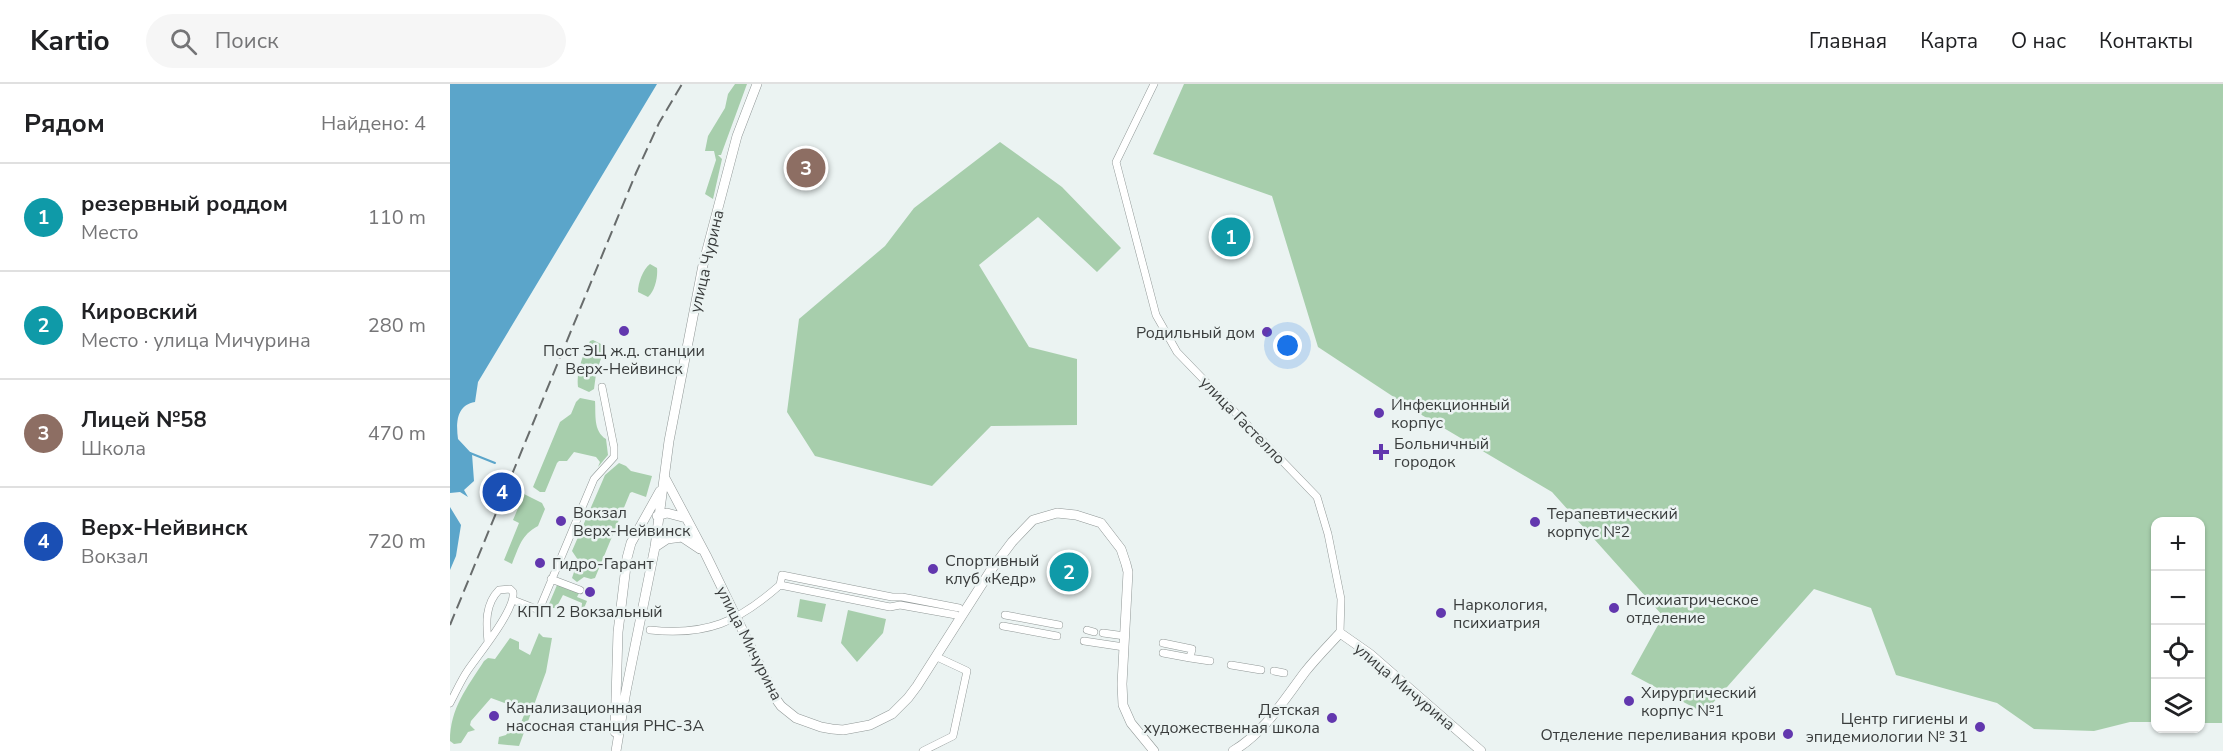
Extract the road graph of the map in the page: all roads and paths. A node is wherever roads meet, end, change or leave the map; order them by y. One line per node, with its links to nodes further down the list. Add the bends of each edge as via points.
1 (757, 84): 4 (street, улица Чурина, via 737,136 703,265)
2 (1154, 84): 20 (street, улица Гастелло, via 1116,162 1156,315 1177,352 1317,497 1341,599)
3 (602, 387): 10 (street, via 614,457 595,476)
4 (665, 478): 5 (street, улица Чурина); 6 (street, улица Мичурина); 7 (street)
5 (660, 514): 6 (street, via 675,513); 7 (street); 8 (street, улица Чурина)
6 (686, 518): 9 (street, улица Мичурина)
7 (642, 524): 35 (street, via 631,543 626,566)
8 (655, 547): 9 (street, via 667,539 682,537); 36 (street, улица Чурина)
9 (706, 555): 15 (street, улица Мичурина)
10 (551, 579): 12 (street); 13 (street, via 539,610)
11 (780, 585): 11 (street, via 782,575 958,611 890,607); 15 (street)
12 (580, 590)
13 (513, 600): 24 (street); 24 (street, via 513,592 507,588 493,598 486,620)
14 (1005, 615): 16 (street)
15 (736, 618): 18 (street, via 676,633); 28 (street, улица Мичурина, via 781,706 796,718 821,727 843,730 870,725 892,714)
16 (1059, 625)
17 (1003, 626): 21 (street)
18 (650, 630)
19 (1103, 633): 22 (street)
20 (1340, 633): 41 (street, улица Мичурина, via 1260,730); 42 (street, улица Мичурина, via 1370,654)
21 (1057, 636)
22 (1125, 636): 26 (street, улица Мичурина); 28 (street, улица Мичурина, via 1128,572 1120,549 1101,523 1057,513 1033,520 1012,542)
23 (1084, 641): 26 (street)
24 (488, 642): 37 (street)
25 (1163, 643): 29 (street, via 1192,649)
26 (1124, 647): 40 (street, улица Мичурина, via 1123,705 1131,723)
27 (1163, 653): 29 (street)
28 (937, 657): 39 (street, via 967,671 953,736)
29 (1190, 658): 30 (street)
30 (1210, 661)
31 (1231, 665): 32 (street)
32 (1261, 670)
33 (1274, 671): 34 (street)
34 (1284, 673)
35 (615, 686): 36 (street, via 620,693); 38 (street)
36 (626, 690): 38 (street, улица Чурина)
37 (450, 703)
38 (615, 751)
39 (923, 751)
40 (1154, 751)
41 (1233, 751)
42 (1481, 751)

